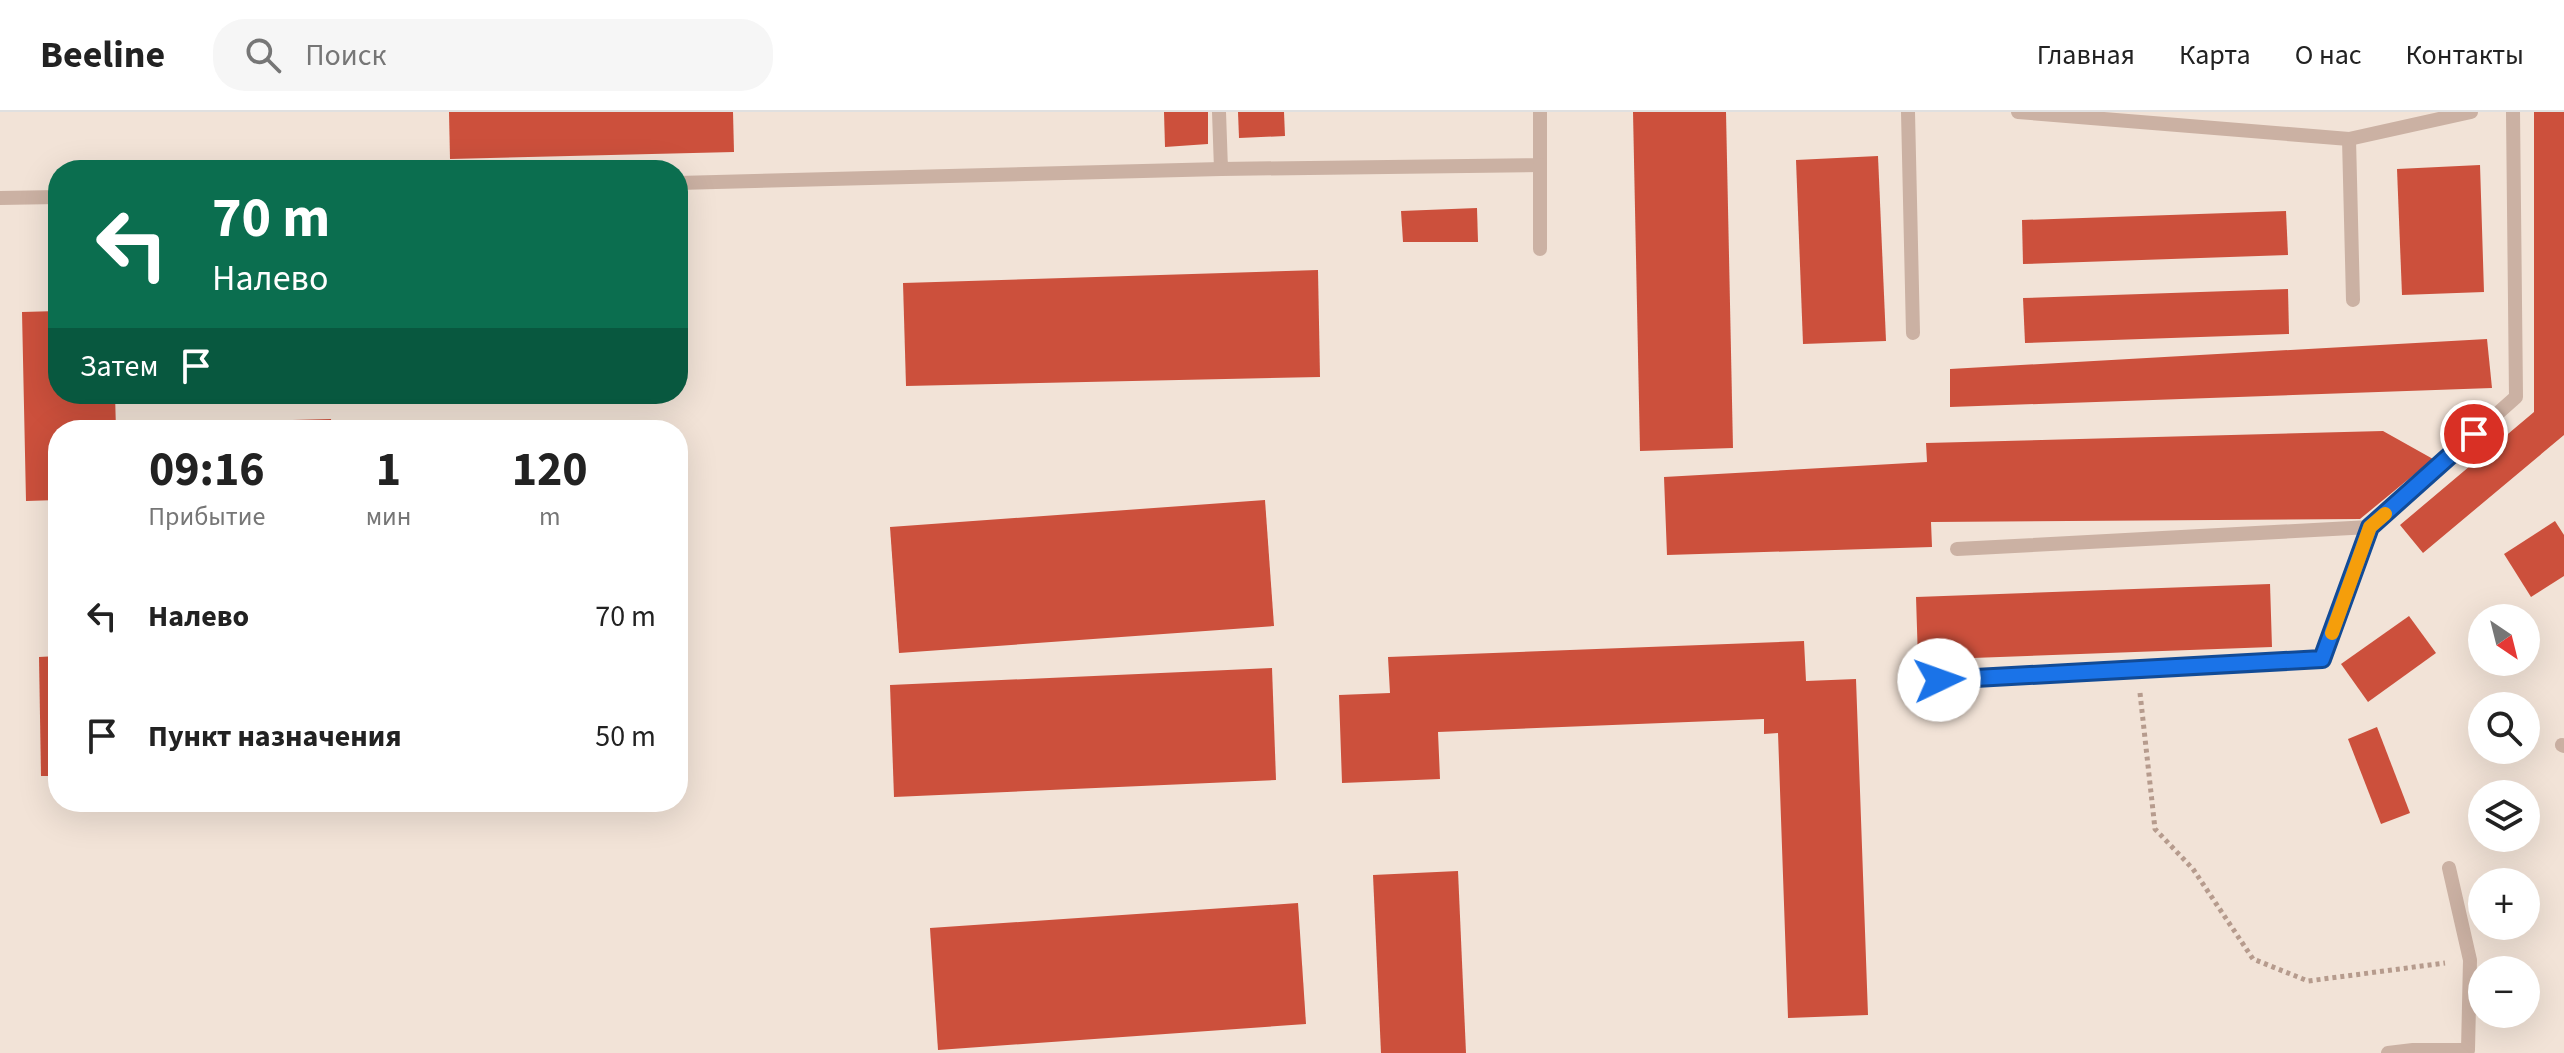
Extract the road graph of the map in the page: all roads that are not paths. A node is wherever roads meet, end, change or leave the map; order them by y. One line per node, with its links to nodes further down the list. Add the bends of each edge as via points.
1 (1219, 112): 9 (lane)
2 (1540, 112): 8 (lane)
3 (1908, 112): 15 (lane)
4 (2018, 112): 7 (lane)
5 (2471, 112): 7 (lane)
6 (2513, 112): 16 (lane, via 2516,397)
7 (2349, 139): 14 (lane)
8 (1540, 165): 9 (lane); 13 (lane)
9 (1221, 169): 10 (lane)
10 (688, 183)
11 (48, 197): 12 (lane)
12 (0, 198)
13 (1540, 249)
14 (2353, 300)
15 (1913, 333)
16 (2370, 527): 17 (lane); 18 (lane, via 2322,659)
17 (1957, 549)
18 (1939, 680)
19 (2449, 868): 20 (lane, via 2470,960)
20 (2468, 1052): 21 (lane)
21 (2388, 1053)

